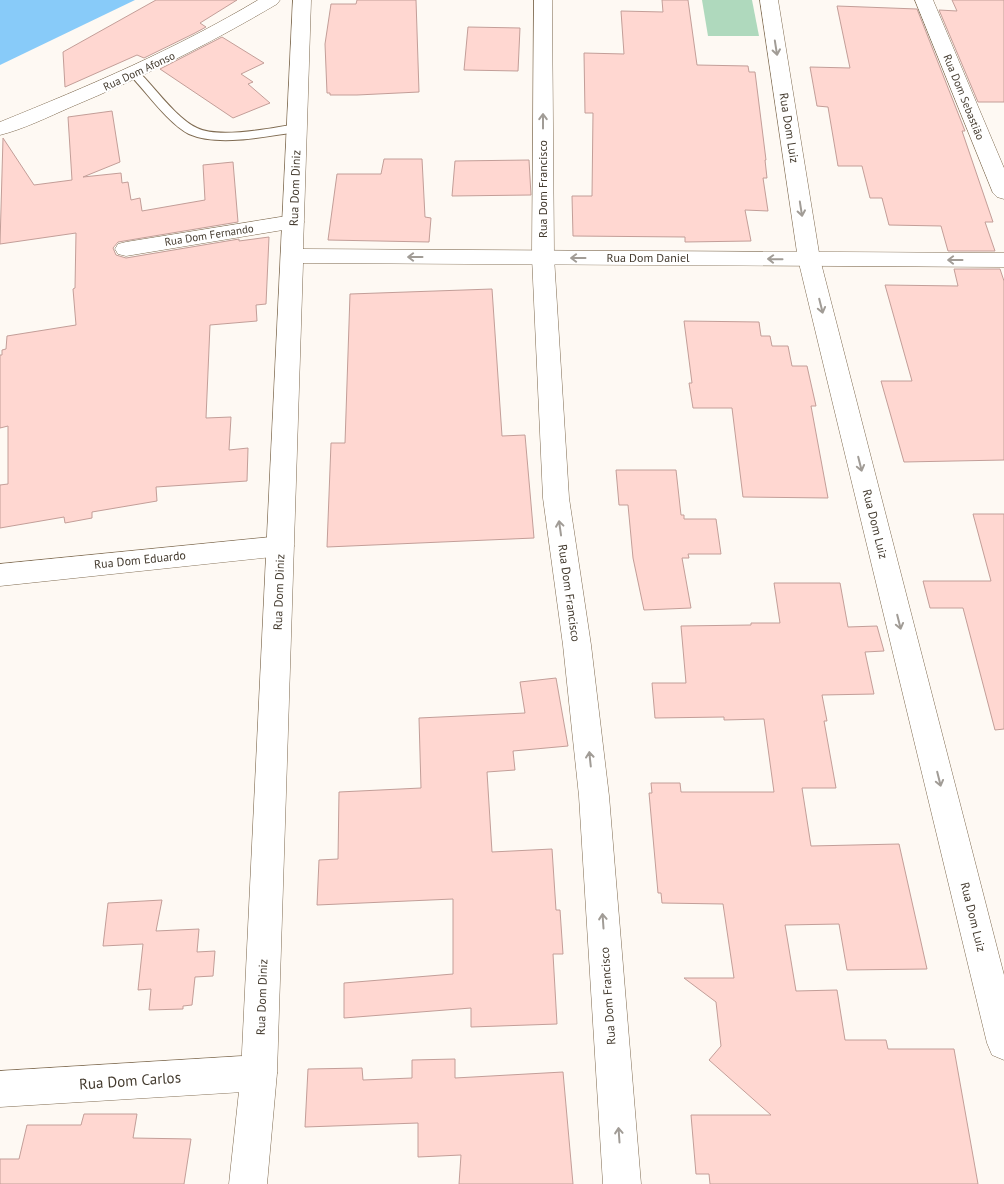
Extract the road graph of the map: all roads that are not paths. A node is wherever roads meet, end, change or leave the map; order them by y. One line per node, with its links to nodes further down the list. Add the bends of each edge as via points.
1 (272, 0): 6 (street, Rua Dom Afonso)
2 (302, 0): 7 (street, Rua Dom Diniz)
3 (543, 0): 13 (street, Rua Dom Francisco, one-way to 3)
4 (769, 0): 14 (street, Rua Dom Luiz, one-way to 14)
5 (924, 0): 9 (street, Rua Dom Sebastião)
6 (135, 74): 7 (lane, via 192,130 213,135); 8 (street, Rua Dom Afonso)
7 (297, 128): 10 (street, Rua Dom Diniz)
8 (0, 129)
9 (1004, 194)
10 (293, 222): 11 (street, Rua Dom Fernando); 12 (street, Rua Dom Diniz)
11 (126, 249)
12 (292, 256): 13 (street, Rua Dom Daniel, one-way to 12); 16 (street, Rua Dom Diniz)
13 (543, 258): 14 (street, Rua Dom Daniel, one-way to 13); 22 (street, Rua Dom Francisco, one-way to 13, via 594,796 556,498)
14 (809, 259): 15 (street, Rua Dom Daniel, one-way to 14); 18 (street, Rua Dom Luiz, one-way to 18)
15 (1004, 260)
16 (280, 546): 17 (street, Rua Dom Eduardo); 19 (street, Rua Dom Diniz)
17 (0, 575)
18 (1004, 1043)
19 (259, 1072): 20 (street, Rua Dom Carlos); 21 (street, Rua Dom Diniz)
20 (0, 1089)
21 (248, 1184)
22 (622, 1184)

